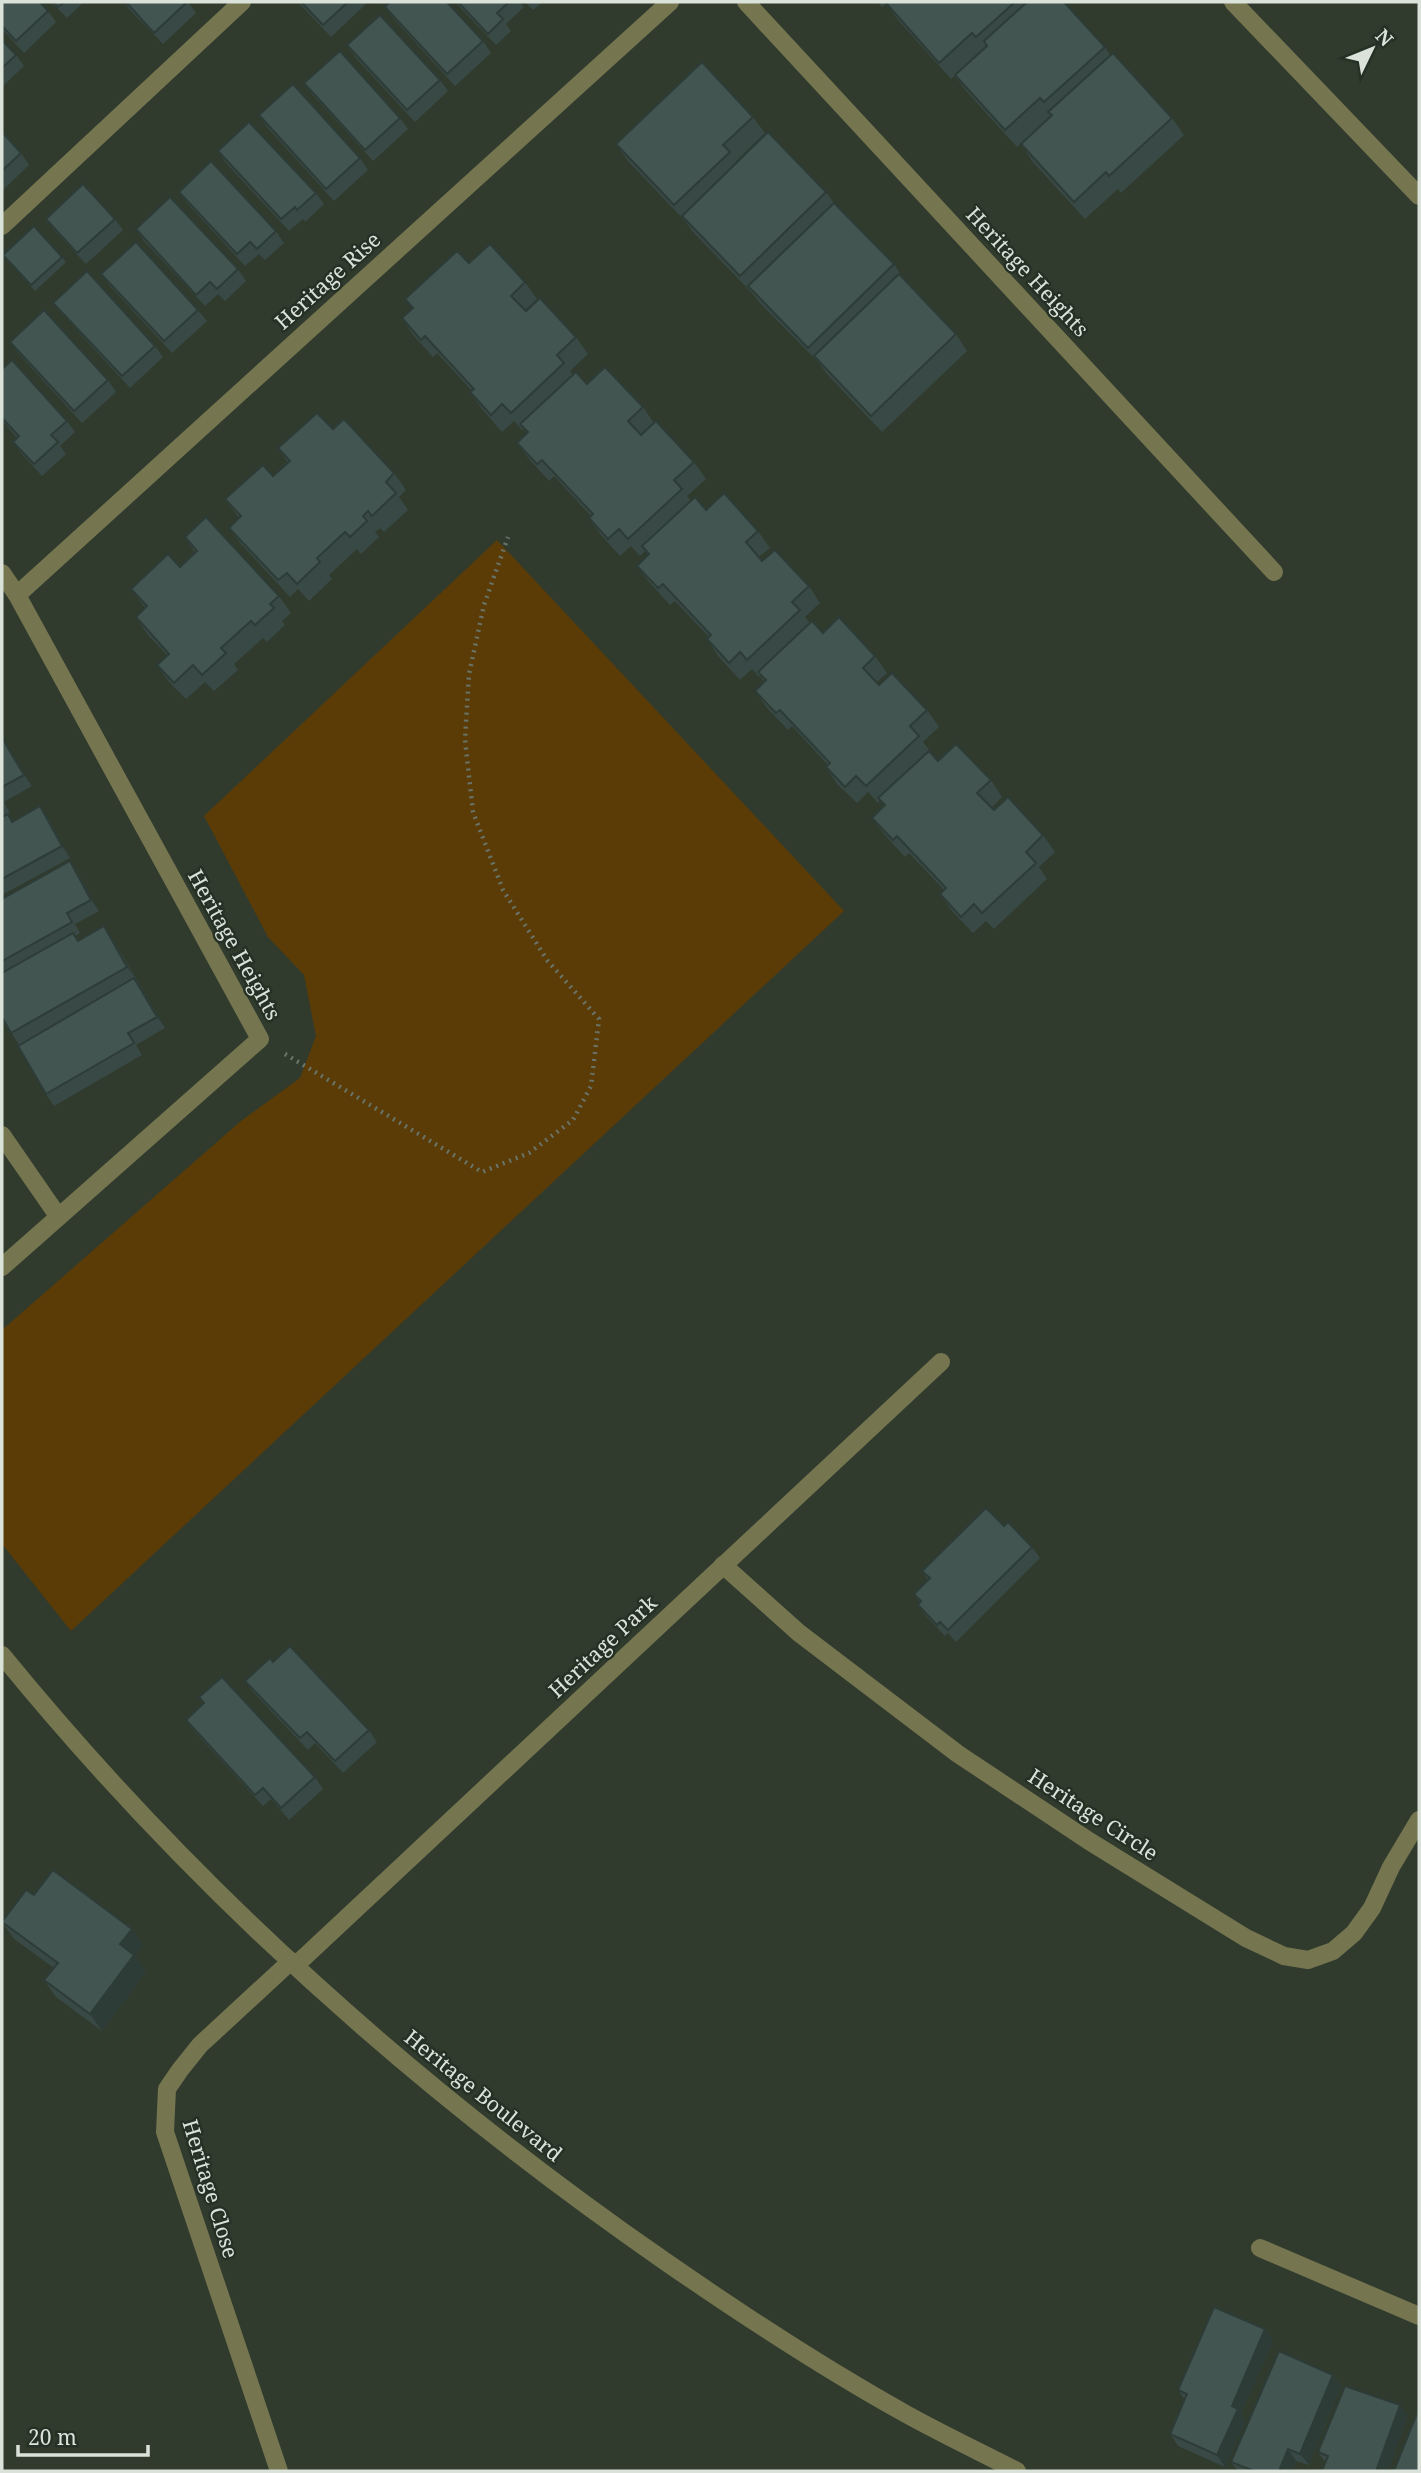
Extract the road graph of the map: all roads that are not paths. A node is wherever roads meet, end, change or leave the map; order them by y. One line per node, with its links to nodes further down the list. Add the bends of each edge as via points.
1 (242, 2): 6 (street)
2 (670, 2): 9 (street, Heritage Rise)
3 (746, 2): 7 (street, Heritage Heights)
4 (1233, 2): 5 (street)
5 (1419, 196)
6 (2, 226)
7 (1274, 572)
8 (2, 573): 9 (street, Heritage Heights)
9 (17, 595): 11 (street, Heritage Heights, via 260,1039)
10 (2, 1135): 11 (street)
11 (58, 1216): 12 (street, Heritage Heights)
12 (2, 1267)
13 (941, 1362): 14 (street, Heritage Park)
14 (723, 1565): 16 (street, Heritage Circle, via 799,1633 958,1754 1245,1938 1284,1956 1308,1960 1333,1951 1354,1933); 17 (street, Heritage Park)
15 (3, 1660): 17 (street, Heritage Boulevard, via 124,1796)
16 (1419, 1820)
17 (293, 1963): 20 (street, Heritage Close, via 200,2045 167,2089 164,2113 165,2132); 21 (street, Heritage Boulevard, via 494,2137 602,2218 833,2371)
18 (1260, 2248): 19 (street)
19 (1419, 2316)
20 (279, 2471)
21 (1017, 2471)

